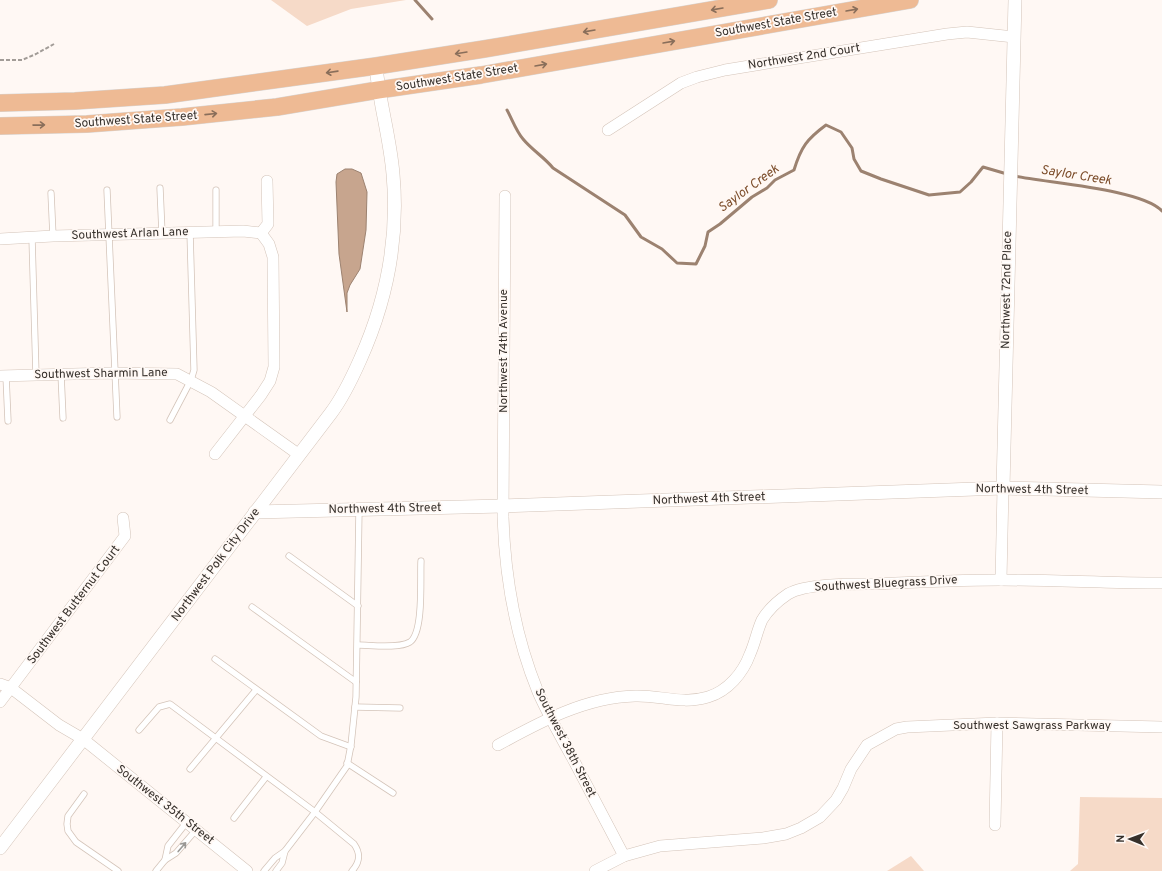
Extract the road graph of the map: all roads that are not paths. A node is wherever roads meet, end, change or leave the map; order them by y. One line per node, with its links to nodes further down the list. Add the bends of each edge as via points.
1 (770, 0): 5 (main road, Southwest State Street, one-way to 5)
2 (910, 0): 6 (main road, Southwest State Street, one-way to 2, via 481,75)
3 (1015, 0): 4 (street, Northwest 72nd Place)
4 (1014, 37): 9 (street, Northwest 2nd Court, via 967,32 947,34 725,70 681,83); 36 (street, Northwest 72nd Place)
5 (376, 66): 6 (street); 7 (main road, Southwest State Street, one-way to 7, via 165,94 75,101)
6 (378, 90): 8 (main road, Southwest State Street, one-way to 6, via 86,124 182,117 277,107); 35 (street, Northwest Polk City Drive, via 393,173 395,210 393,246 383,299 354,374 333,410)
7 (0, 103)
8 (0, 126)
9 (608, 130)
10 (267, 181): 19 (street, via 268,224)
11 (160, 188): 18 (lane)
12 (106, 190): 20 (lane)
13 (216, 190): 17 (lane)
14 (51, 193): 21 (lane)
15 (505, 196): 38 (street, Northwest 74th Avenue)
16 (190, 232): 17 (street, Southwest Arlan Lane); 18 (street, Southwest Arlan Lane); 28 (lane, via 194,370)
17 (216, 232): 19 (street, Southwest Arlan Lane)
18 (162, 233): 20 (street, Southwest Arlan Lane)
19 (261, 233): 29 (street, via 270,244 273,257 274,367 270,381)
20 (109, 234): 21 (street, Southwest Arlan Lane); 24 (lane)
21 (52, 236): 22 (street, Southwest Arlan Lane)
22 (32, 238): 23 (street, Southwest Arlan Lane); 26 (lane)
23 (0, 239)
24 (116, 373): 25 (street, Southwest Sharmin Lane); 28 (street, Southwest Sharmin Lane, via 178,374); 30 (lane)
25 (62, 374): 26 (street, Southwest Sharmin Lane); 31 (lane)
26 (36, 375): 27 (street, Southwest Sharmin Lane)
27 (3, 376): 33 (lane)
28 (191, 380): 29 (street, Southwest Sharmin Lane); 32 (lane)
29 (245, 416): 34 (street); 35 (street, Southwest Sharmin Lane)
30 (117, 417)
31 (63, 418)
32 (170, 420)
33 (8, 421)
34 (215, 454)
35 (298, 454): 40 (street, Northwest Polk City Drive)
36 (1003, 488): 37 (street, Northwest 4th Street); 38 (street, Northwest 4th Street); 44 (street, Northwest 72nd Place)
37 (1162, 492)
38 (503, 506): 39 (street, Northwest 4th Street); 57 (street, Southwest 38th Street, via 506,564 517,623 538,691)
39 (359, 510): 40 (street, Northwest 4th Street); 46 (lane)
40 (255, 512): 61 (street, Northwest Polk City Drive)
41 (123, 518): 52 (street, Southwest Butternut Court, via 125,536)
42 (289, 556): 46 (lane)
43 (421, 561): 48 (lane, via 420,621 410,642 398,645)
44 (1001, 580): 45 (street, Southwest Bluegrass Drive); 57 (street, Southwest Bluegrass Drive, via 916,581 802,589 780,600 763,618 743,668 733,682 722,691 688,701 650,696 610,699 571,709)
45 (1162, 583)
46 (358, 606): 48 (lane)
47 (252, 607): 50 (lane)
48 (358, 645): 50 (lane)
49 (215, 659): 53 (lane)
50 (356, 682): 55 (lane)
51 (0, 684): 52 (street, Southwest 35th Street)
52 (12, 688): 54 (street, Southwest Butternut Court); 61 (street, Southwest 35th Street, via 59,725)
53 (256, 690): 62 (lane); 64 (lane, via 321,736)
54 (0, 702)
55 (355, 707): 56 (lane); 64 (lane)
56 (400, 708)
57 (551, 718): 63 (street, Southwest Bluegrass Drive); 77 (street, Southwest 38th Street)
58 (997, 723): 59 (street, Southwest Sawgrass Parkway); 73 (street); 77 (street, Southwest Sawgrass Parkway, via 907,727 883,735 867,745 851,769 836,800 820,817 786,834 660,846)
59 (1162, 727)
60 (139, 730): 62 (lane, via 159,707 170,704)
61 (82, 739): 72 (street, Southwest 35th Street); 75 (street, Northwest Polk City Drive)
62 (216, 739): 66 (lane); 67 (lane)
63 (498, 745)
64 (351, 748): 65 (lane)
65 (347, 763): 68 (lane); 70 (lane)
66 (190, 769)
67 (266, 777): 70 (lane); 71 (lane)
68 (393, 793)
69 (84, 794): 79 (lane, via 68,816 68,831 76,842)
70 (315, 812): 76 (lane); 84 (lane, via 358,850 360,858)
71 (234, 818)
72 (186, 823): 74 (street, Southwest 35th Street); 78 (lane, via 168,846)
73 (995, 825)
74 (196, 830): 78 (lane, one-way to 74, via 176,853); 81 (street, Southwest 35th Street)
75 (0, 848)
76 (286, 850): 82 (lane); 83 (lane)
77 (624, 856): 85 (street, Southwest Sawgrass Parkway)
78 (165, 860): 80 (lane)
79 (118, 871)
80 (156, 871)
81 (247, 871)
82 (264, 871)
83 (276, 871)
84 (352, 871)
85 (595, 871)

